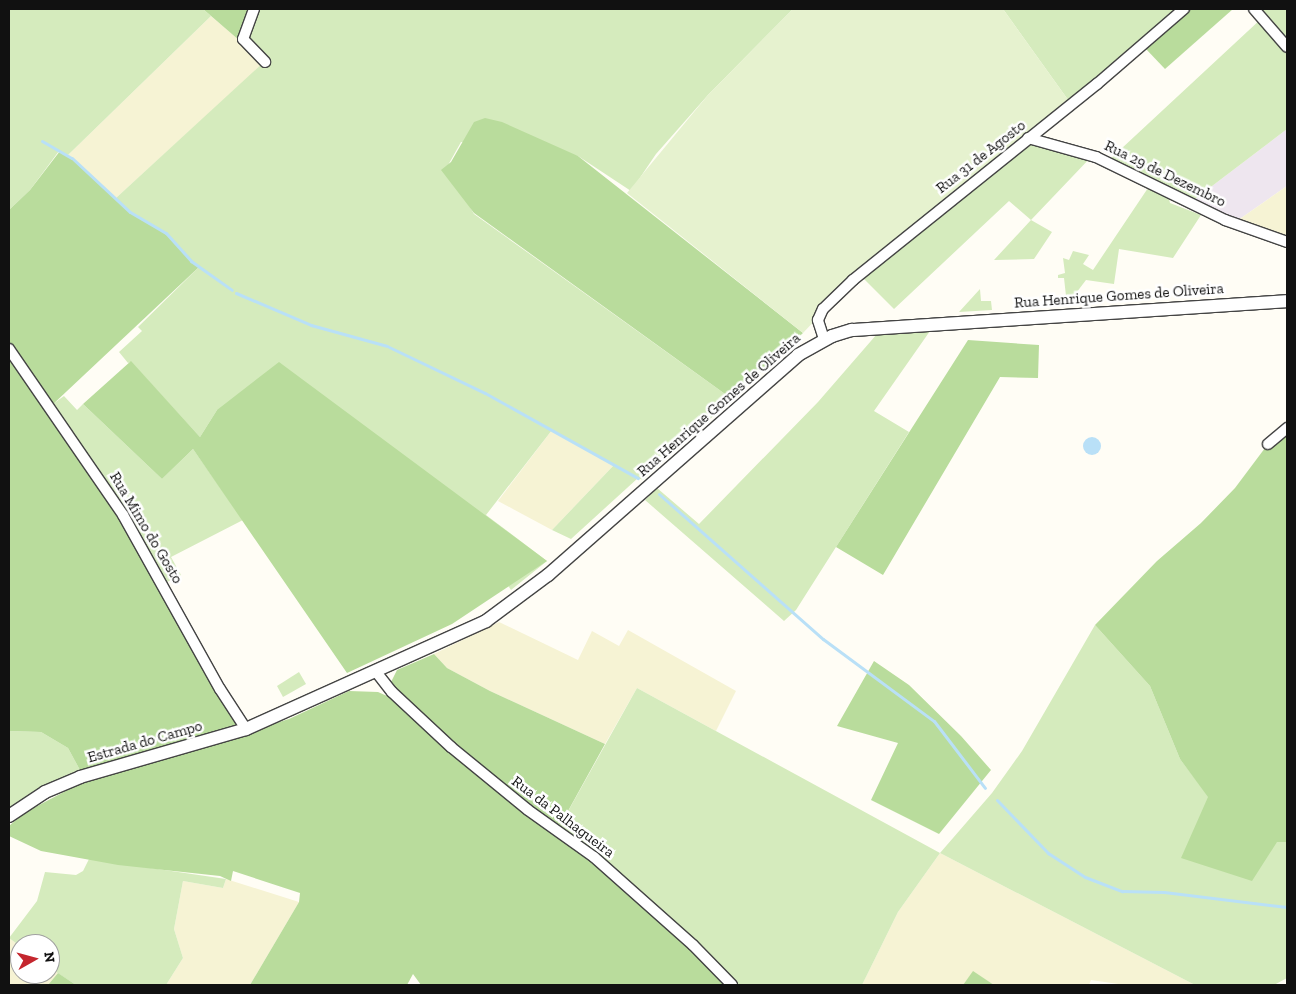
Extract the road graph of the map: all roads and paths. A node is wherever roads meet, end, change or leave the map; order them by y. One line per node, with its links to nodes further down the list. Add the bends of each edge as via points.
1 (254, 9): 5 (street, via 243,39 247,47)
2 (1184, 9): 6 (street, Rua 31 de Agosto)
3 (1254, 9): 4 (street)
4 (1287, 47)
5 (265, 62)
6 (1028, 138): 7 (street, Rua 29 de Dezembro, via 1096,157 1225,220); 9 (street, Rua 31 de Agosto, via 859,275 823,309 818,320)
7 (1287, 242)
8 (1287, 301): 9 (street, Rua Henrique Gomes de Oliveira, via 859,330)
9 (824, 339): 13 (street, Rua Henrique Gomes de Oliveira, via 783,368 522,596 486,621)
10 (9, 349): 15 (street, Rua Mimo do Gosto, via 124,515 220,689)
11 (1287, 428): 12 (street)
12 (1268, 444)
13 (377, 673): 14 (street, Rua Henrique Gomes de Oliveira); 17 (street, Rua da Palhagueira, via 392,692 451,747 528,810 594,857 693,945)
14 (296, 709): 15 (street, Estrada do Campo)
15 (246, 729): 16 (street, Estrada do Campo, via 80,778 45,792)
16 (9, 816)
17 (732, 985)

